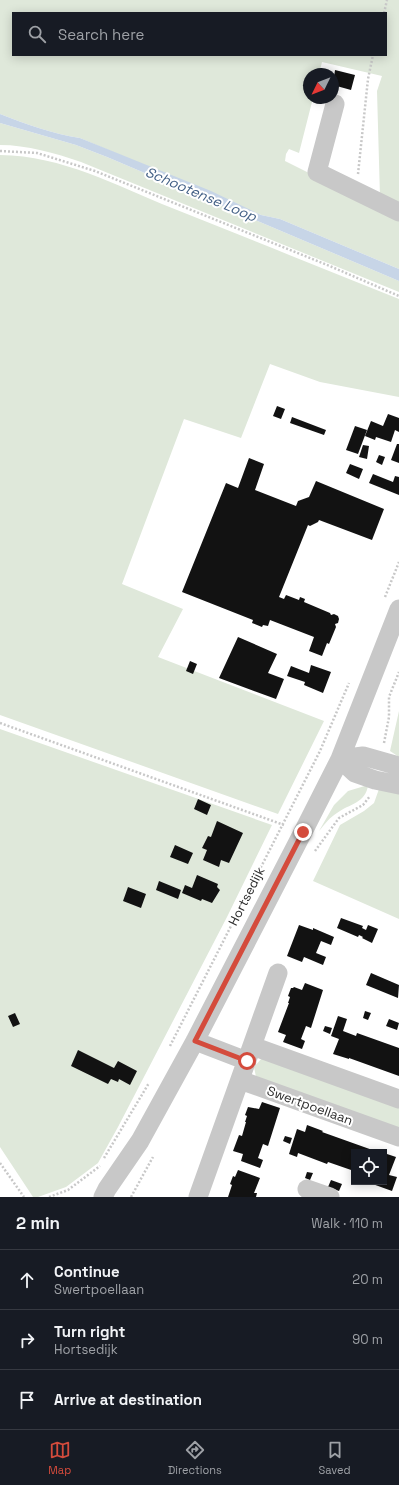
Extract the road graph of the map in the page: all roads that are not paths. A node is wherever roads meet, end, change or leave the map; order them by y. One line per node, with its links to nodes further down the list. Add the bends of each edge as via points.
1 (335, 104): 2 (street, via 317,172)
2 (399, 212)
3 (391, 604): 4 (street, Hortsedijk)
4 (340, 759): 5 (street, via 363,756); 6 (street, via 355,773); 8 (street, Hortsedijk)
5 (390, 764)
6 (399, 785)
7 (278, 973): 9 (street)
8 (195, 1041): 9 (street); 14 (street, Hortsedijk, via 140,1141)
9 (250, 1054): 10 (street); 11 (street)
10 (240, 1080): 12 (street, Swertpoellaan); 15 (street)
11 (399, 1099)
12 (399, 1137)
13 (308, 1189): 16 (street)
14 (102, 1194)
15 (198, 1197)
16 (330, 1197)

